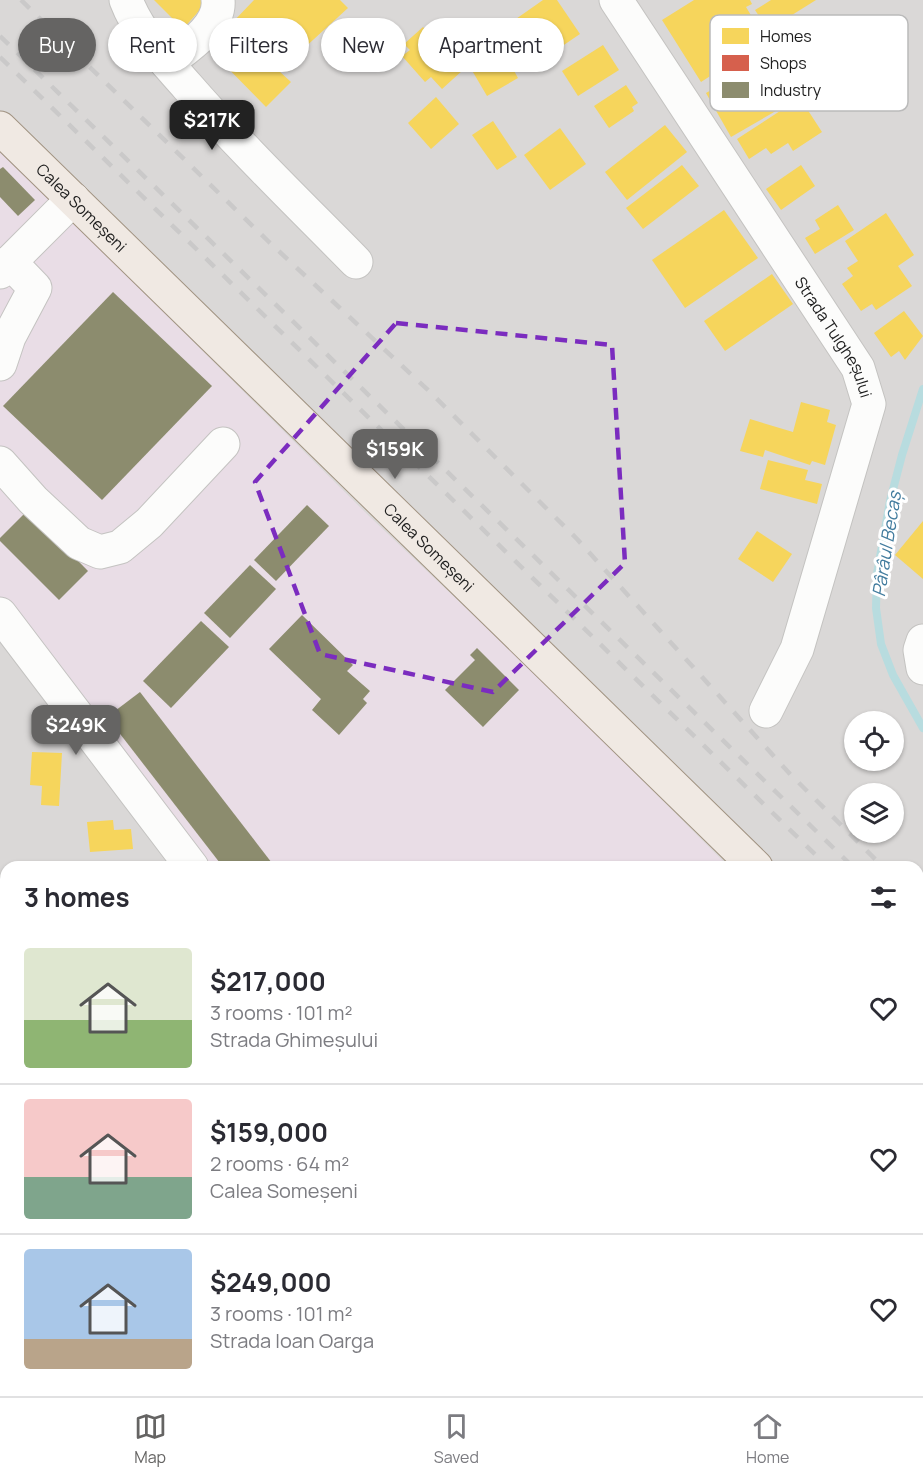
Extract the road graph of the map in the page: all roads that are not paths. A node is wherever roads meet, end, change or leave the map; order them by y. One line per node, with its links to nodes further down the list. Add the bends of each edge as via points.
1 (126, 0): 4 (street)
2 (218, 0): 5 (street, via 207,31)
3 (616, 0): 17 (street, Strada Tulgheșului, via 858,368 869,404 797,650)
4 (134, 18)
5 (197, 39)
6 (175, 72): 9 (street)
7 (0, 128): 8 (main road, Calea Someșeni)
8 (73, 199): 10 (street); 19 (main road, Calea Someșeni)
9 (356, 262)
10 (5, 267): 11 (street, via 35,288 9,337)
11 (0, 364)
12 (223, 444): 13 (street, via 149,523 120,547 100,552 79,543)
13 (0, 463)
14 (0, 614): 18 (street)
15 (923, 641): 16 (street)
16 (923, 668)
17 (766, 711)
18 (187, 861)
19 (750, 861)

